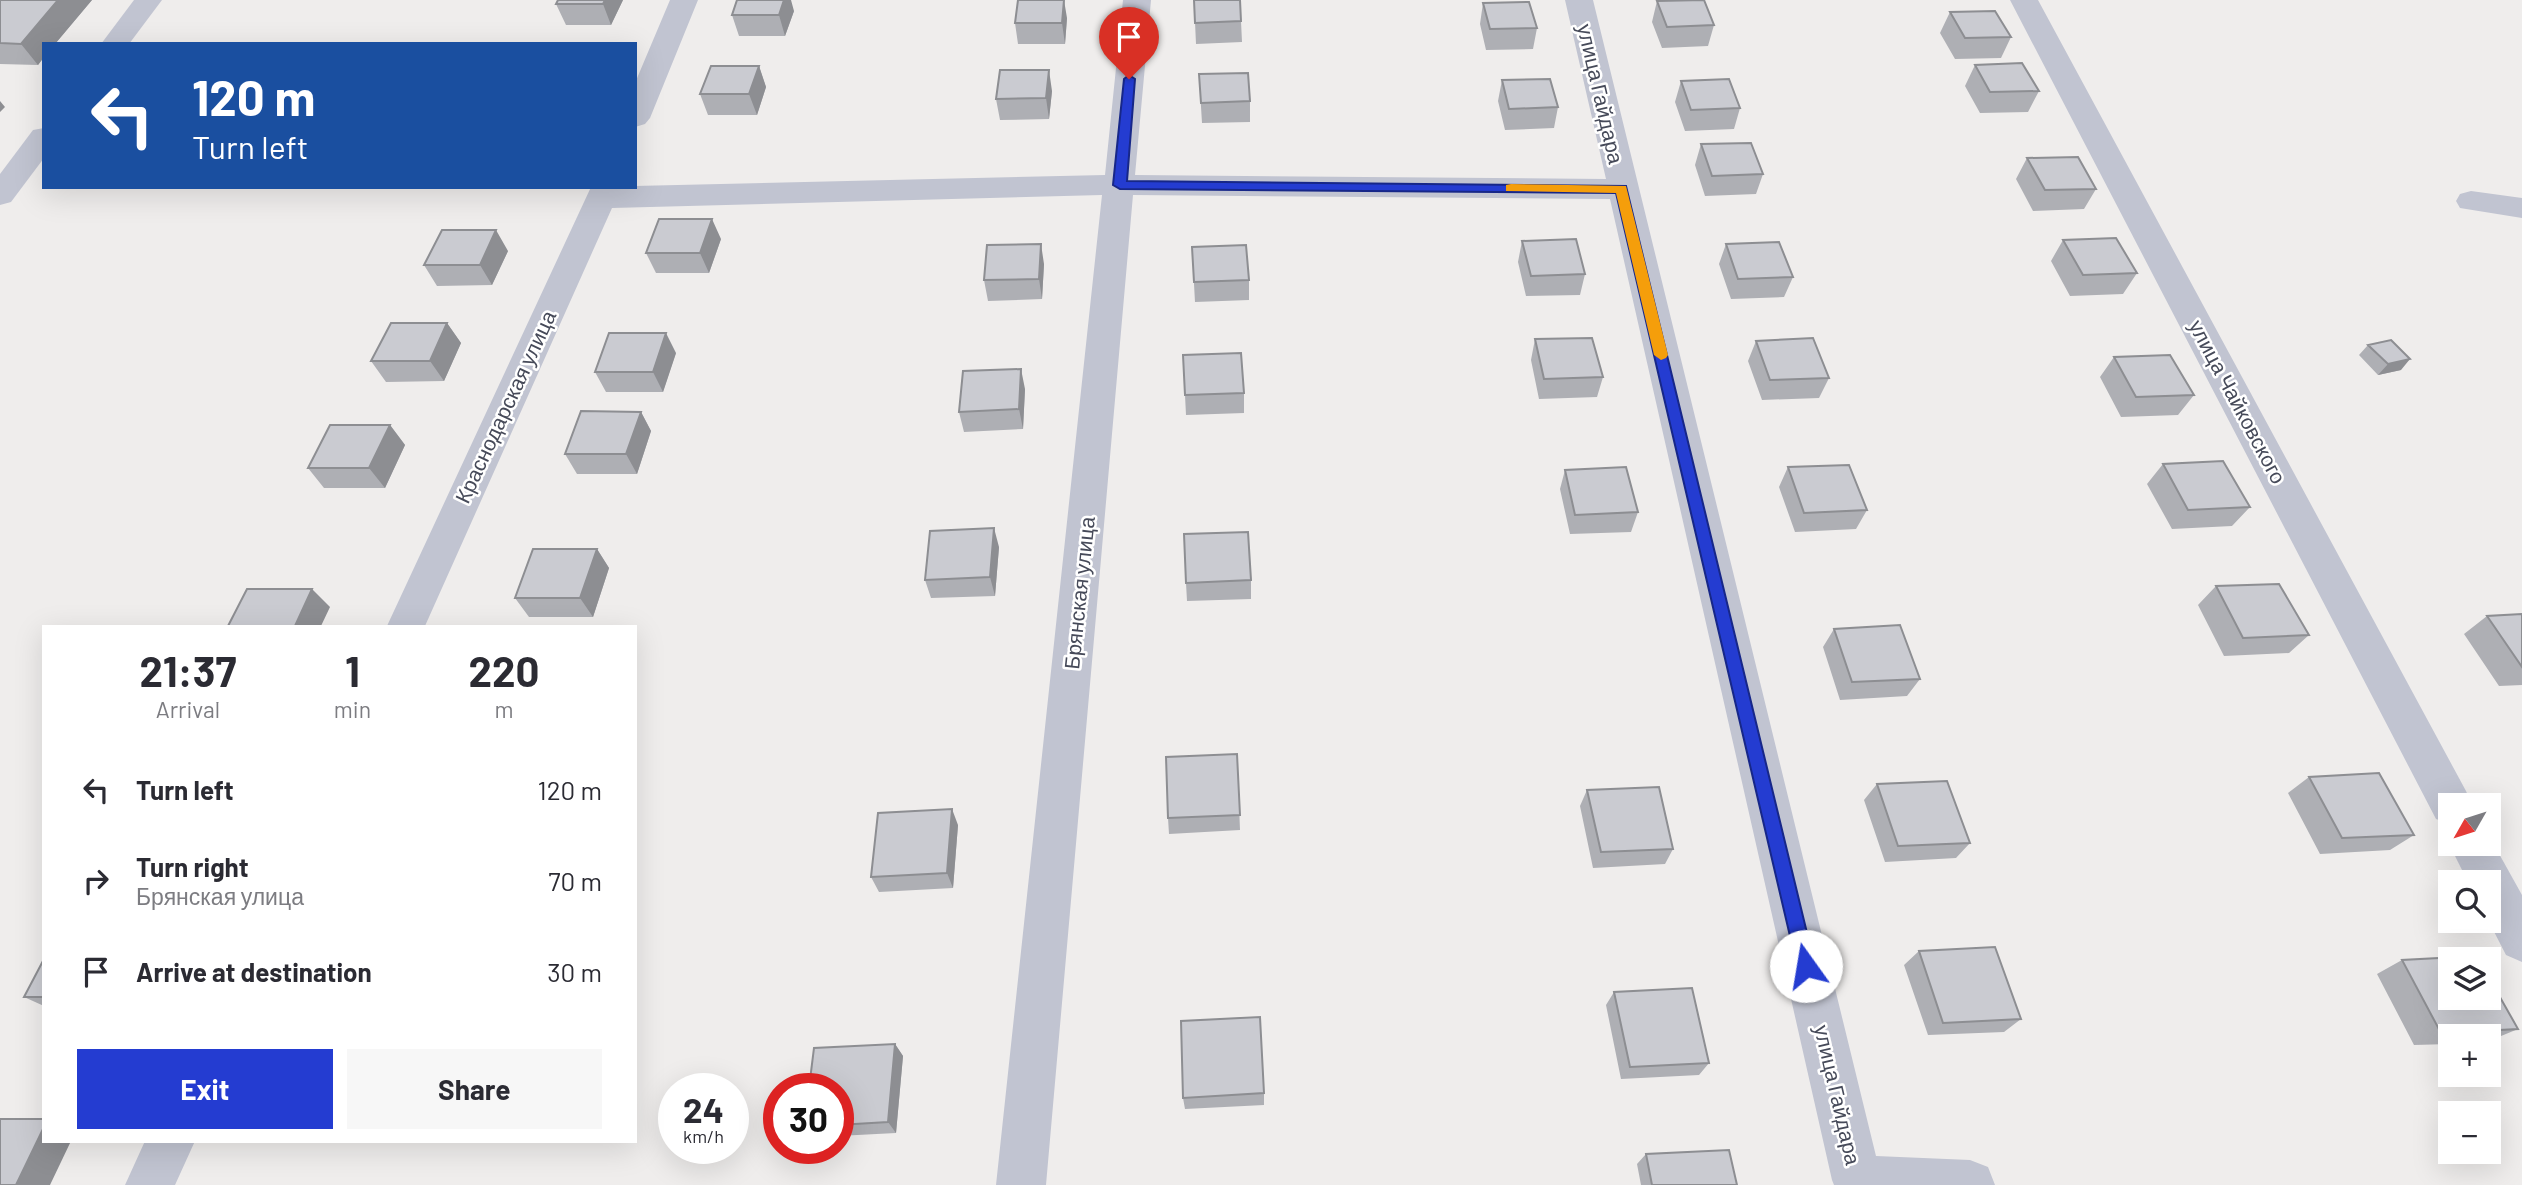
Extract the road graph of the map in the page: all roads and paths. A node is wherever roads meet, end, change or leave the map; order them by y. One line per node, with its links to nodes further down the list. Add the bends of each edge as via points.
1 (148, 0): 6 (street)
2 (684, 0): 7 (street)
3 (1137, 0): 9 (street, Брянская улица)
4 (1579, 0): 10 (street, улица Гайдара)
5 (2024, 0): 16 (street, улица Чайковского)
6 (116, 42)
7 (637, 113)
8 (42, 140): 12 (street)
9 (1120, 185): 10 (street); 11 (street); 21 (street, Брянская улица)
10 (1621, 189): 22 (street, улица Гайдара, via 1857,1180)
11 (604, 193): 15 (street, Краснодарская улица)
12 (0, 195)
13 (2471, 201): 14 (street)
14 (2522, 208)
15 (406, 625)
16 (2445, 793)
17 (2477, 856): 18 (street)
18 (2522, 940)
19 (169, 1143): 20 (street)
20 (150, 1185)
21 (1021, 1185)
22 (1970, 1185)

